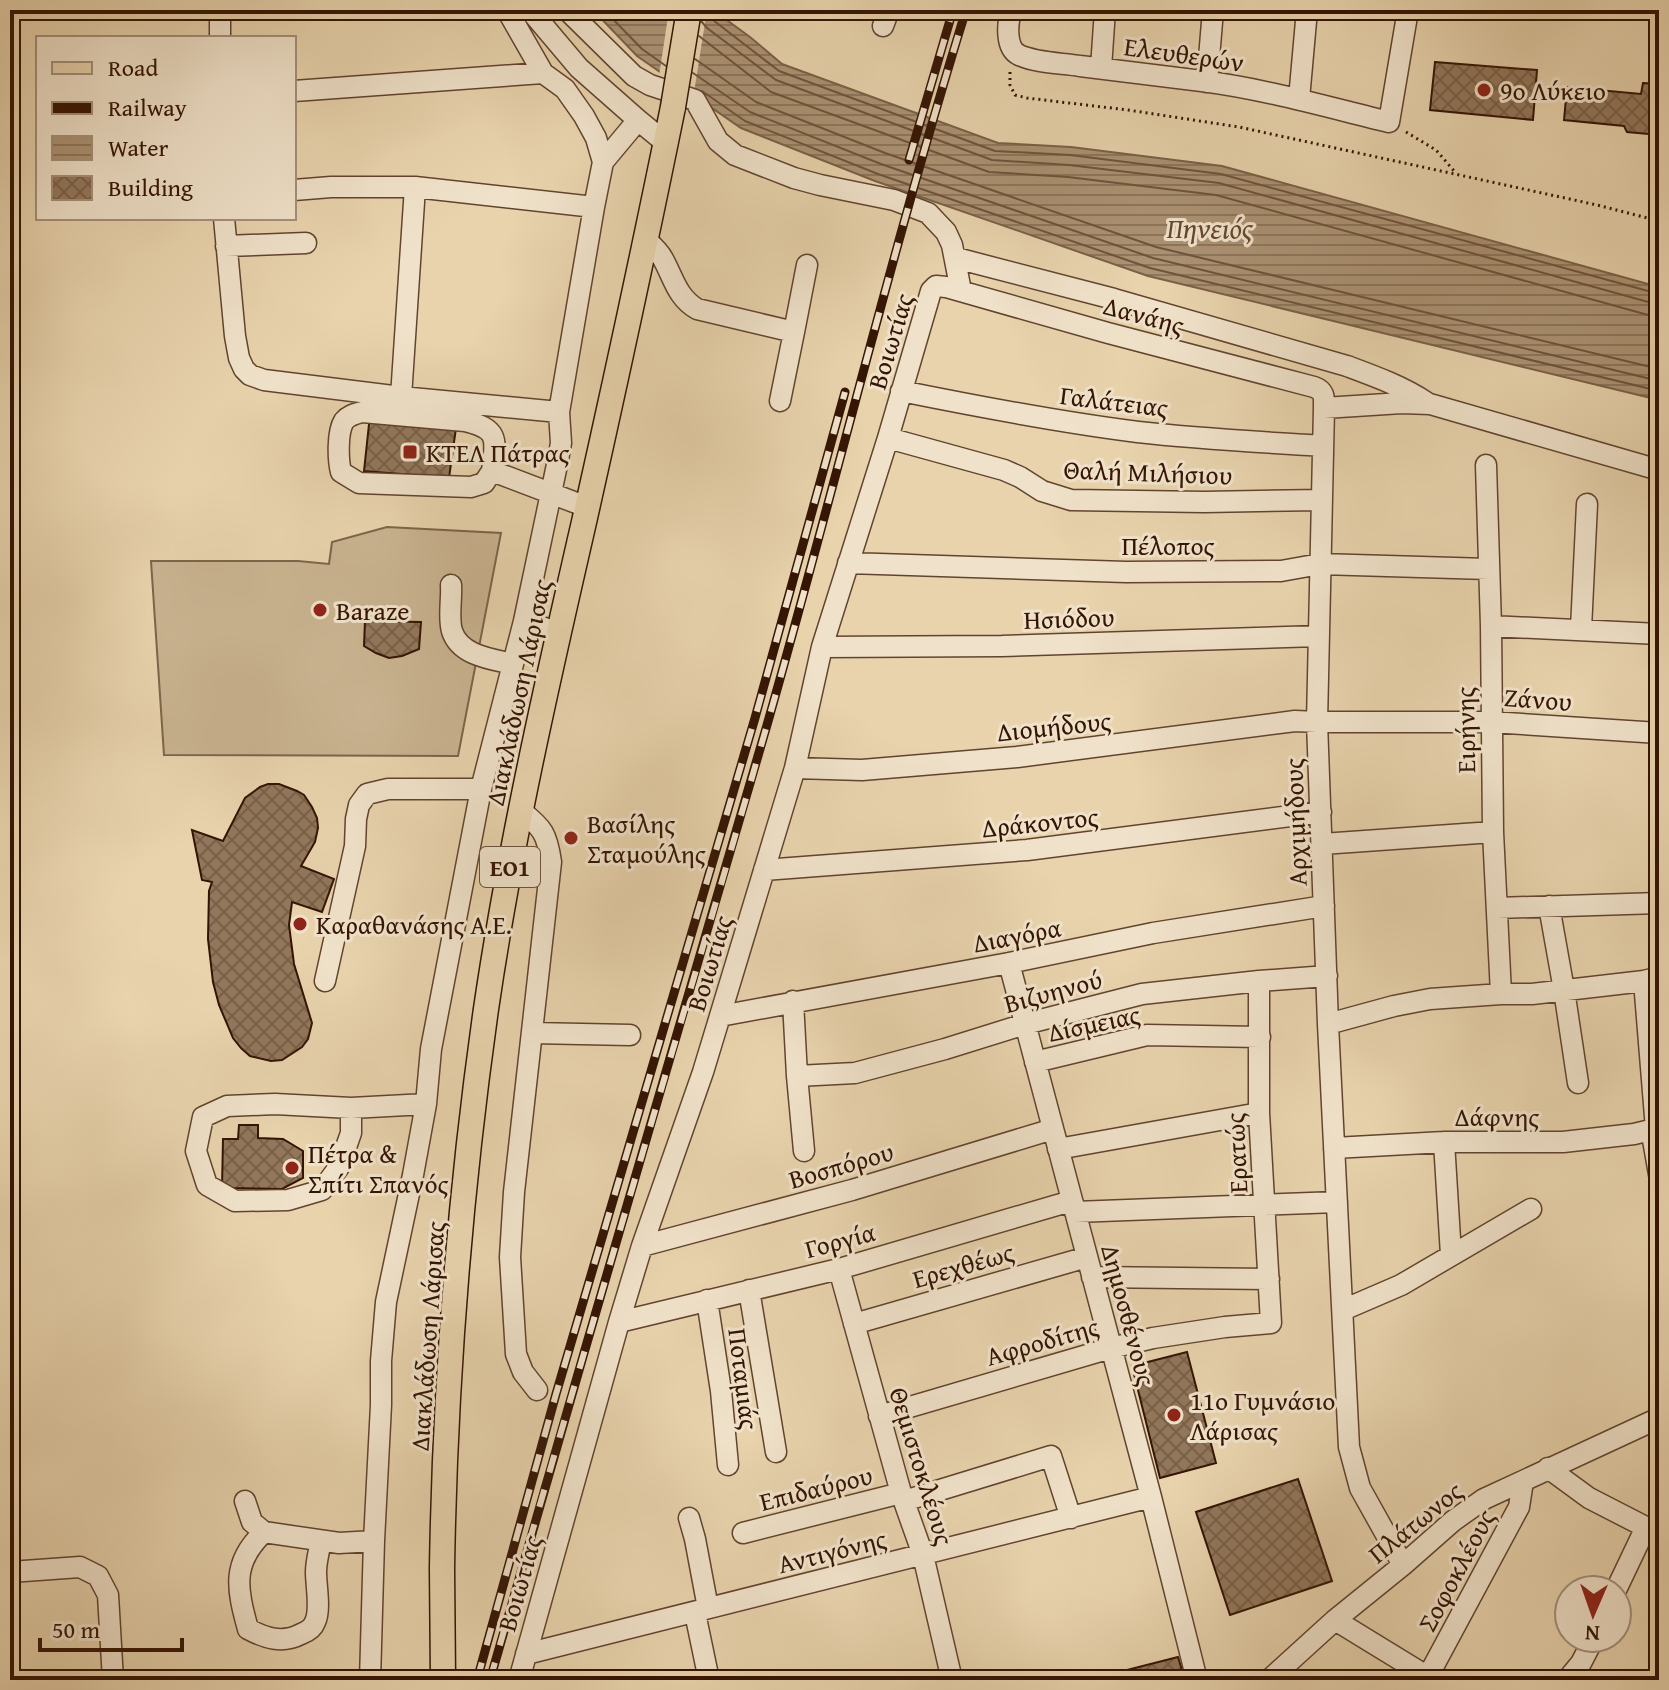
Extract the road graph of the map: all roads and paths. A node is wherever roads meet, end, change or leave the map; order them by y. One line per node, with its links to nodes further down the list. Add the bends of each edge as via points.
1 (220, 10): 11 (street)
2 (507, 10): 14 (street)
3 (530, 10): 18 (street, via 579,68)
4 (567, 10): 31 (street, via 634,76 695,100 718,141 735,155 794,178 928,213 946,232)
5 (689, 10): 20 (main road, Διακλάδωση Λάρισας / ΕΟ1, bridge)
6 (1012, 10): 12 (street, via 1009,32)
7 (1105, 10): 13 (street)
8 (1213, 10): 15 (street)
9 (1307, 10): 17 (street)
10 (1408, 10): 19 (street)
11 (220, 36)
12 (1016, 53): 13 (street, Ελευθερών); 22 (path, via 1010,71 1015,95 1208,122)
13 (1101, 68): 15 (street, Ελευθερών)
14 (543, 73): 16 (street); 21 (street, via 577,105)
15 (1207, 82): 17 (street, Ελευθερών)
16 (296, 91)
17 (1299, 99): 19 (street, Ελευθερών)
18 (638, 120): 20 (street); 21 (street)
19 (1389, 122): 22 (path, via 1436,150)
20 (666, 143): 28 (main road, Διακλάδωση Λάρισας / ΕΟ1)
21 (603, 162): 25 (street)
22 (1456, 174): 27 (path)
23 (415, 187): 24 (street); 25 (street); 37 (street)
24 (296, 190)
25 (594, 207): 41 (street)
26 (224, 220): 30 (street)
27 (1659, 221)
28 (645, 239): 35 (street, via 662,257 688,304); 50 (main road, Διακλάδωση Λάρισας / ΕΟ1)
29 (306, 243): 30 (street)
30 (226, 246): 37 (street, via 237,347 250,375)
31 (956, 258): 34 (street); 39 (street, via 1347,366)
32 (807, 265): 35 (street)
33 (936, 286): 34 (street, Δανάης); 36 (street, Βοιωτίας)
34 (961, 291): 40 (street, Δανάης, via 1314,387 1324,395)
35 (794, 332): 38 (street)
36 (901, 391): 42 (street, Βοιωτίας); 43 (street, Γαλάτειας, via 1140,432)
37 (401, 397): 41 (street)
38 (780, 401)
39 (1430, 404): 40 (street); 45 (street)
40 (1324, 408): 43 (street, Αρχιμήδους)
41 (559, 412): 47 (street, via 561,443)
42 (888, 438): 48 (street, Θαλή Μιλήσιου, via 1004,470 1071,500); 51 (street, Βοιωτίας)
43 (1323, 446): 48 (street, Αρχιμήδους)
44 (1486, 465): 53 (street, Ειρήνης)
45 (1659, 470)
46 (492, 471): 46 (street, via 484,483 471,487 359,483 341,472 341,430 345,420 362,412 482,425 496,444); 47 (street)
47 (551, 494): 50 (street); 55 (street)
48 (1321, 500): 52 (street, Αρχιμήδους)
49 (1587, 504): 57 (street)
50 (587, 507): 58 (main road, Διακλάδωση Λάρισας / ΕΟ1)
51 (848, 563): 52 (street, Πέλοπος, via 1126,572 1281,571); 61 (street, Βοιωτίας)
52 (1320, 564): 53 (street, Πέλοπος); 60 (street, Αρχιμήδους)
53 (1488, 569): 56 (street, Ειρήνης)
54 (451, 585): 62 (street, via 452,630 458,643 478,656)
55 (524, 621): 58 (street); 62 (street)
56 (1491, 626): 57 (street); 64 (street, Ειρήνης)
57 (1581, 629): 59 (street)
58 (559, 633): 68 (main road, Διακλάδωση Λάρισας / ΕΟ1)
59 (1659, 634)
60 (1319, 636): 61 (street, Ησιόδου); 63 (street, Αρχιμήδους)
61 (822, 647): 66 (street, Βοιωτίας)
62 (513, 664): 67 (street)
63 (1317, 722): 64 (street, Ζάνου); 66 (street, Διομήδους, via 1278,722 949,763 862,770); 69 (street, Αρχιμήδους)
64 (1491, 722): 65 (street, Ζάνου); 70 (street, Ειρήνης)
65 (1659, 733)
66 (795, 768): 72 (street, Βοιωτίας)
67 (481, 789): 80 (street, via 388,789 367,794 359,805); 94 (street, via 431,1049)
68 (521, 811): 88 (street, via 540,826 551,862); 148 (main road, Διακλάδωση Λάρισας / ΕΟ1, via 486,1008 463,1208 445,1478)
69 (1321, 812): 71 (street, Αρχιμήδους); 72 (street, Δράκοντος, via 1027,850)
70 (1493, 832): 71 (street); 76 (street, Ειρήνης)
71 (1322, 844): 74 (street, Αρχιμήδους)
72 (764, 870): 85 (street, Βοιωτίας)
73 (1659, 903): 75 (street)
74 (1324, 906): 77 (street, Διαγόρα); 78 (street, Αρχιμήδους)
75 (1549, 906): 76 (street); 82 (street)
76 (1497, 908): 83 (street, Ειρήνης)
77 (1009, 963): 84 (street, Διαγόρα); 86 (street, Δημοσθένους)
78 (1327, 976): 81 (street, Βιζυηνού); 87 (street, Αρχιμήδους)
79 (1651, 979): 82 (street); 97 (street)
80 (325, 981)
81 (1259, 981): 86 (street, Βιζυηνού, via 1142,994); 90 (street, Ερατώς)
82 (1564, 990): 83 (street); 93 (street)
83 (1501, 994): 87 (street, via 1410,1002)
84 (793, 1001): 85 (street, Διαγόρα); 92 (street)
85 (720, 1016): 107 (street, Βοιωτίας)
86 (1025, 1024): 91 (street, Δημοσθένους); 92 (street, Βιζυηνού, via 855,1073)
87 (1328, 1024): 100 (street, Αρχιμήδους)
88 (532, 1033): 89 (street); 120 (street, via 510,1257 516,1354)
89 (630, 1035)
90 (1260, 1037): 91 (street, Δίσμειας, via 1147,1035); 96 (street, Ερατώς)
91 (1035, 1062): 98 (street, Δημοσθένους)
92 (797, 1076): 101 (street)
93 (1578, 1083)
94 (426, 1104): 95 (street); 136 (street, via 386,1302)
95 (351, 1108): 95 (street, via 227,1106 203,1117 196,1151 207,1185 235,1201 288,1200 322,1190 339,1167 351,1133)
96 (1259, 1113): 98 (street, Βοσπόρου); 104 (street, Ερατώς)
97 (1657, 1128): 99 (street, Δάφνης, via 1563,1142); 102 (street, via 1653,1140)
98 (1056, 1139): 105 (street, Δημοσθένους); 107 (street, Βοσπόρου)
99 (1444, 1142): 100 (street, Δάφνης); 108 (street)
100 (1334, 1148): 103 (street, Αρχιμήδους)
101 (804, 1151)
102 (1659, 1174)
103 (1337, 1202): 104 (street, Γοργία); 115 (street, Αρχιμήδους)
104 (1265, 1205): 105 (street, Γοργία); 112 (street, Ερατώς)
105 (1073, 1206): 109 (street, Δημοσθένους); 110 (street, Γοργία)
106 (1531, 1209): 108 (street)
107 (642, 1246): 116 (street, Βοιωτίας)
108 (1451, 1255): 115 (street, via 1401,1285)
109 (1087, 1257): 111 (street, Δημοσθένους); 118 (street, Ερεχθέως)
110 (839, 1269): 113 (street, Γοργία); 118 (street, Θεμιστοκλέους)
111 (1092, 1277): 112 (street); 119 (street, Δημοσθένους)
112 (1269, 1279): 117 (street, Ερατώς)
113 (749, 1290): 114 (street, Γοργία); 123 (street)
114 (707, 1300): 116 (street, Γοργία); 124 (street, Ποταμιάς)
115 (1343, 1310): 138 (street, Αρχιμήδους, via 1351,1458 1360,1488)
116 (619, 1322): 143 (street, Βοιωτίας)
117 (1271, 1323): 119 (street, Αφροδίτης)
118 (854, 1324): 121 (street, Θεμιστοκλέους)
119 (1111, 1348): 121 (street, Αφροδίτης); 128 (street, Δημοσθένους)
120 (537, 1390)
121 (879, 1416): 127 (street, Θεμιστοκλέους)
122 (1659, 1418): 125 (street, Πλάτωνος)
123 (776, 1452)
124 (728, 1465)
125 (1548, 1468): 126 (street, Πλάτωνος); 132 (street, via 1589,1498)
126 (1523, 1481): 138 (street, Πλάτωνος, via 1472,1507); 145 (street, Σοφοκλέους, via 1519,1507)
127 (903, 1497): 131 (street, Επιδαύρου, via 1051,1456); 134 (street, Επιδαύρου); 137 (street, Θεμιστοκλέους)
128 (1151, 1497): 131 (street, Αντιγόνης); 152 (street, Δημοσθένους)
129 (245, 1501): 133 (street, via 252,1522)
130 (689, 1518): 141 (street)
131 (1071, 1518): 137 (street, Αντιγόνης)
132 (1652, 1530): 140 (street)
133 (264, 1532): 135 (street); 135 (street, via 245,1553 240,1597 248,1629 275,1640 294,1638 316,1622 315,1570)
134 (743, 1533)
135 (321, 1541): 136 (street)
136 (374, 1541): 147 (street)
137 (923, 1555): 141 (street, Αντιγόνης); 151 (street, Θεμιστοκλέους)
138 (1403, 1565): 142 (street, Πλάτωνος)
139 (10, 1572): 146 (street, via 80,1567 98,1576 108,1595)
140 (1626, 1574)
141 (701, 1610): 143 (street, Αντιγόνης); 150 (street)
142 (1335, 1620): 145 (street); 153 (street, Πλάτωνος)
143 (526, 1654): 149 (street, Βοιωτίας)
144 (1586, 1654): 154 (street)
145 (1429, 1679)
146 (113, 1680)
147 (370, 1680)
148 (443, 1680)
149 (519, 1680)
150 (709, 1680)
151 (952, 1680)
152 (1197, 1680)
153 (1269, 1680)
154 (1567, 1680)

